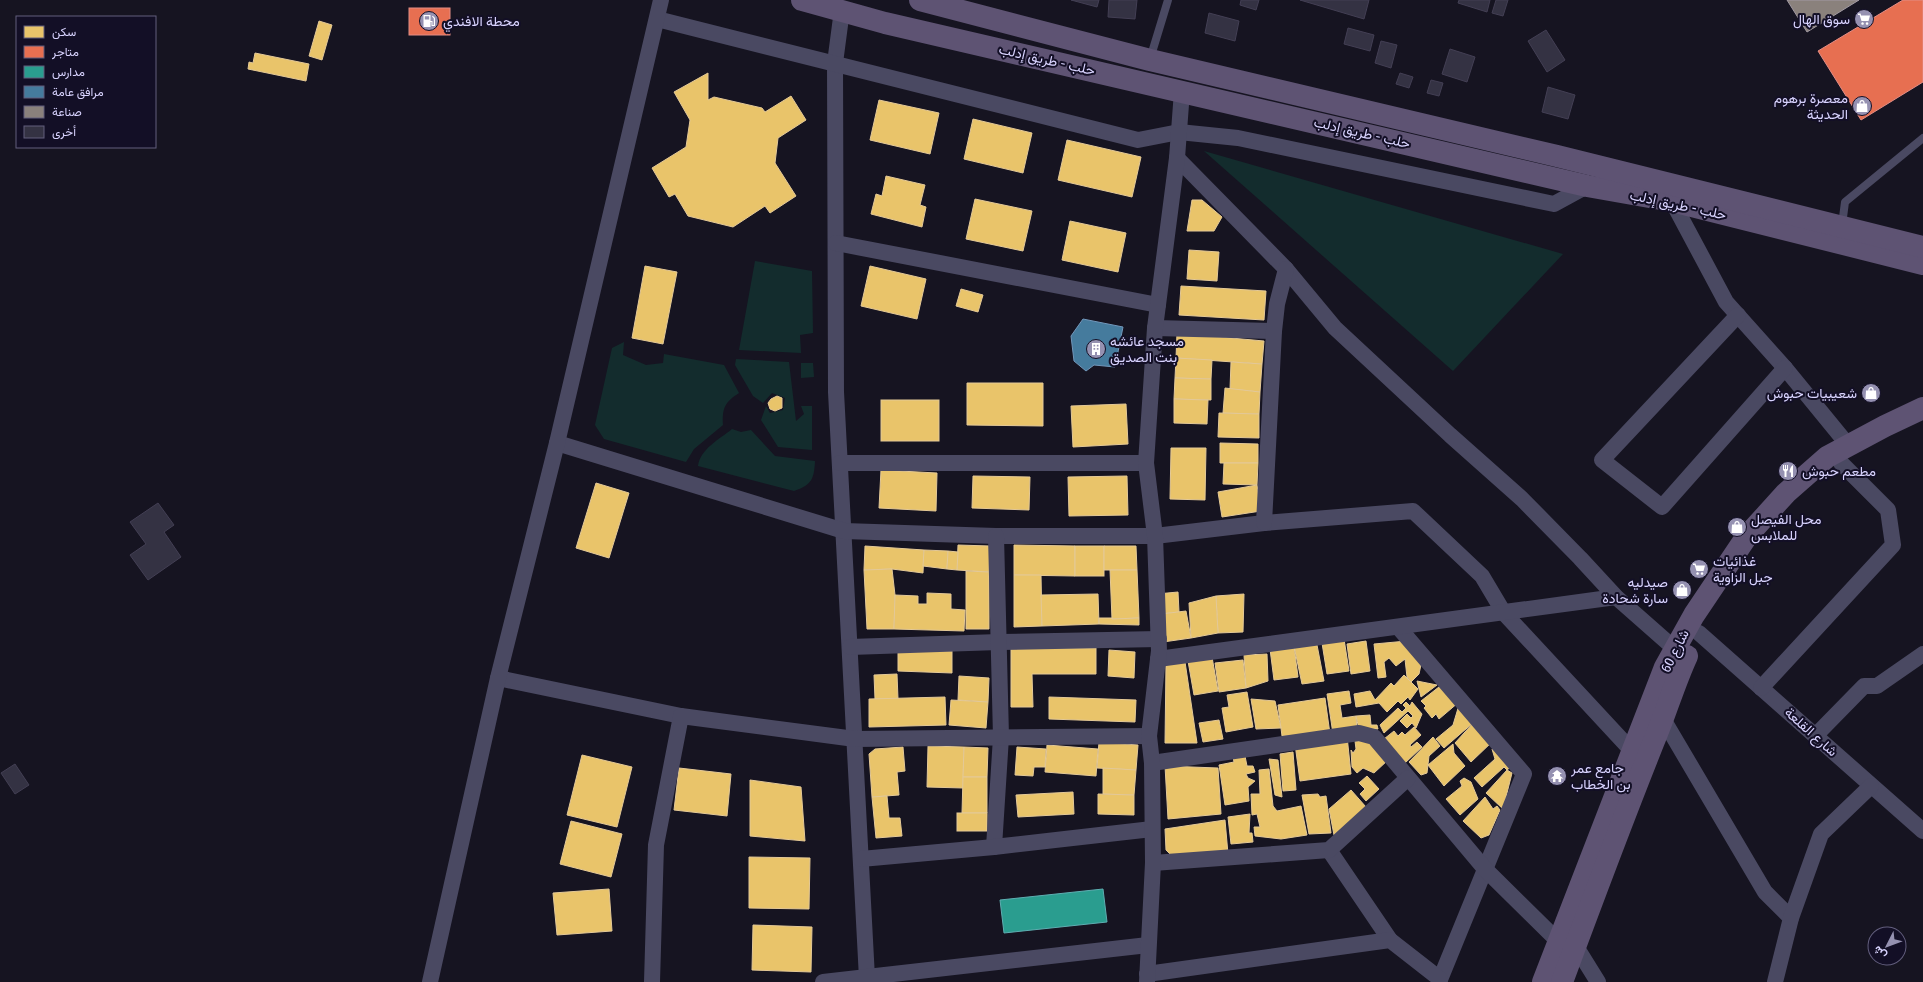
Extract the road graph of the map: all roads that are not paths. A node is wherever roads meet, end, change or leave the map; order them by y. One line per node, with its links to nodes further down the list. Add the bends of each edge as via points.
1 (661, 0): 6 (street)
2 (802, 0): 5 (main road, حلب - طريق إدلب)
3 (920, 0): 7 (main road, حلب - طريق إدلب)
4 (1168, 0): 7 (lane)
5 (842, 10): 8 (street); 9 (main road, حلب - طريق إدلب, via 885,23)
6 (657, 19): 8 (street); 27 (street)
7 (1150, 60): 15 (main road, حلب - طريق إدلب)
8 (835, 63): 10 (street, via 1138,140); 16 (street)
9 (1182, 91): 10 (street); 13 (main road, حلب - طريق إدلب)
10 (1179, 132): 12 (street); 13 (street, via 1238,138 1554,204)
11 (1923, 138): 15 (lane, via 1845,202)
12 (1177, 158): 19 (street); 20 (street)
13 (1588, 186): 14 (main road, حلب - طريق إدلب)
14 (1672, 201): 18 (main road, حلب - طريق إدلب); 21 (street, via 1726,302)
15 (1841, 226): 17 (main road, حلب - طريق إدلب)
16 (836, 243): 20 (street); 29 (street, via 836,392)
17 (1923, 247)
18 (1923, 264)
19 (1286, 269): 23 (street, via 1276,304); 35 (street, via 1335,328 1522,499)
20 (1158, 305): 22 (street)
21 (1738, 315): 24 (street); 24 (street, via 1602,460 1662,507)
22 (1155, 328): 23 (street); 30 (street)
23 (1274, 331): 31 (street)
24 (1785, 368): 28 (street)
25 (1923, 408): 28 (main road, شارع 60)
26 (1923, 421): 28 (main road, شارع 60)
27 (558, 443): 32 (street); 45 (street)
28 (1845, 454): 38 (main road, شارع 60, via 1779,519); 42 (main road, شارع 60, via 1827,457 1786,493 1747,536 1694,615); 46 (street, via 1888,510 1893,545)
29 (840, 463): 30 (street); 32 (street)
30 (1146, 463): 34 (street)
31 (1264, 523): 34 (street); 36 (street, via 1413,511 1482,576)
32 (844, 531): 33 (street); 41 (street)
33 (996, 536): 34 (street); 40 (street)
34 (1155, 536): 39 (street)
35 (1616, 597): 36 (street); 42 (street)
36 (1504, 613): 37 (street); 53 (street)
37 (1399, 628): 44 (street); 63 (street, via 1524,774)
38 (1699, 633): 46 (street, شارع القلعة); 48 (main road, شارع 60, via 1680,672)
39 (1159, 639): 40 (street); 44 (street)
40 (999, 642): 41 (street); 51 (street)
41 (850, 647): 52 (street)
42 (1675, 649): 53 (main road, شارع 60, via 1665,667)
43 (1923, 654): 50 (street, via 1877,686 1864,686)
44 (1158, 659): 49 (street)
45 (498, 678): 47 (street); 71 (street)
46 (1761, 688): 50 (street, شارع القلعة)
47 (682, 716): 52 (street); 72 (street, via 656,845)
48 (1663, 719): 64 (street, via 1765,892); 66 (main road, شارع 60, via 1617,834)
49 (1149, 736): 51 (street); 54 (street)
50 (1815, 736): 56 (street, شارع القلعة)
51 (1001, 737): 52 (street); 59 (street)
52 (855, 739): 61 (street)
53 (1633, 752): 66 (main road, شارع 60)
54 (1152, 764): 55 (street, via 1359,733 1374,737); 57 (street)
55 (1408, 778): 60 (street); 63 (street)
56 (1871, 786): 58 (street, شارع القلعة); 64 (street, via 1821,834)
57 (1152, 829): 59 (street); 62 (street)
58 (1923, 832)
59 (994, 847): 61 (street)
60 (1329, 850): 62 (street); 65 (street)
61 (861, 858): 69 (street)
62 (1153, 863): 67 (street)
63 (1485, 869): 66 (street); 70 (street)
64 (1791, 918): 77 (street)
65 (1390, 940): 68 (street); 70 (street)
66 (1567, 943): 74 (main road, شارع 60); 75 (main road, شارع 60); 76 (street)
67 (1148, 945): 68 (street); 69 (street)
68 (1147, 978)
69 (868, 980): 73 (street)
70 (1440, 980)
71 (430, 982)
72 (652, 982)
73 (823, 982)
74 (1543, 982)
75 (1562, 982)
76 (1598, 982)
77 (1775, 982)

